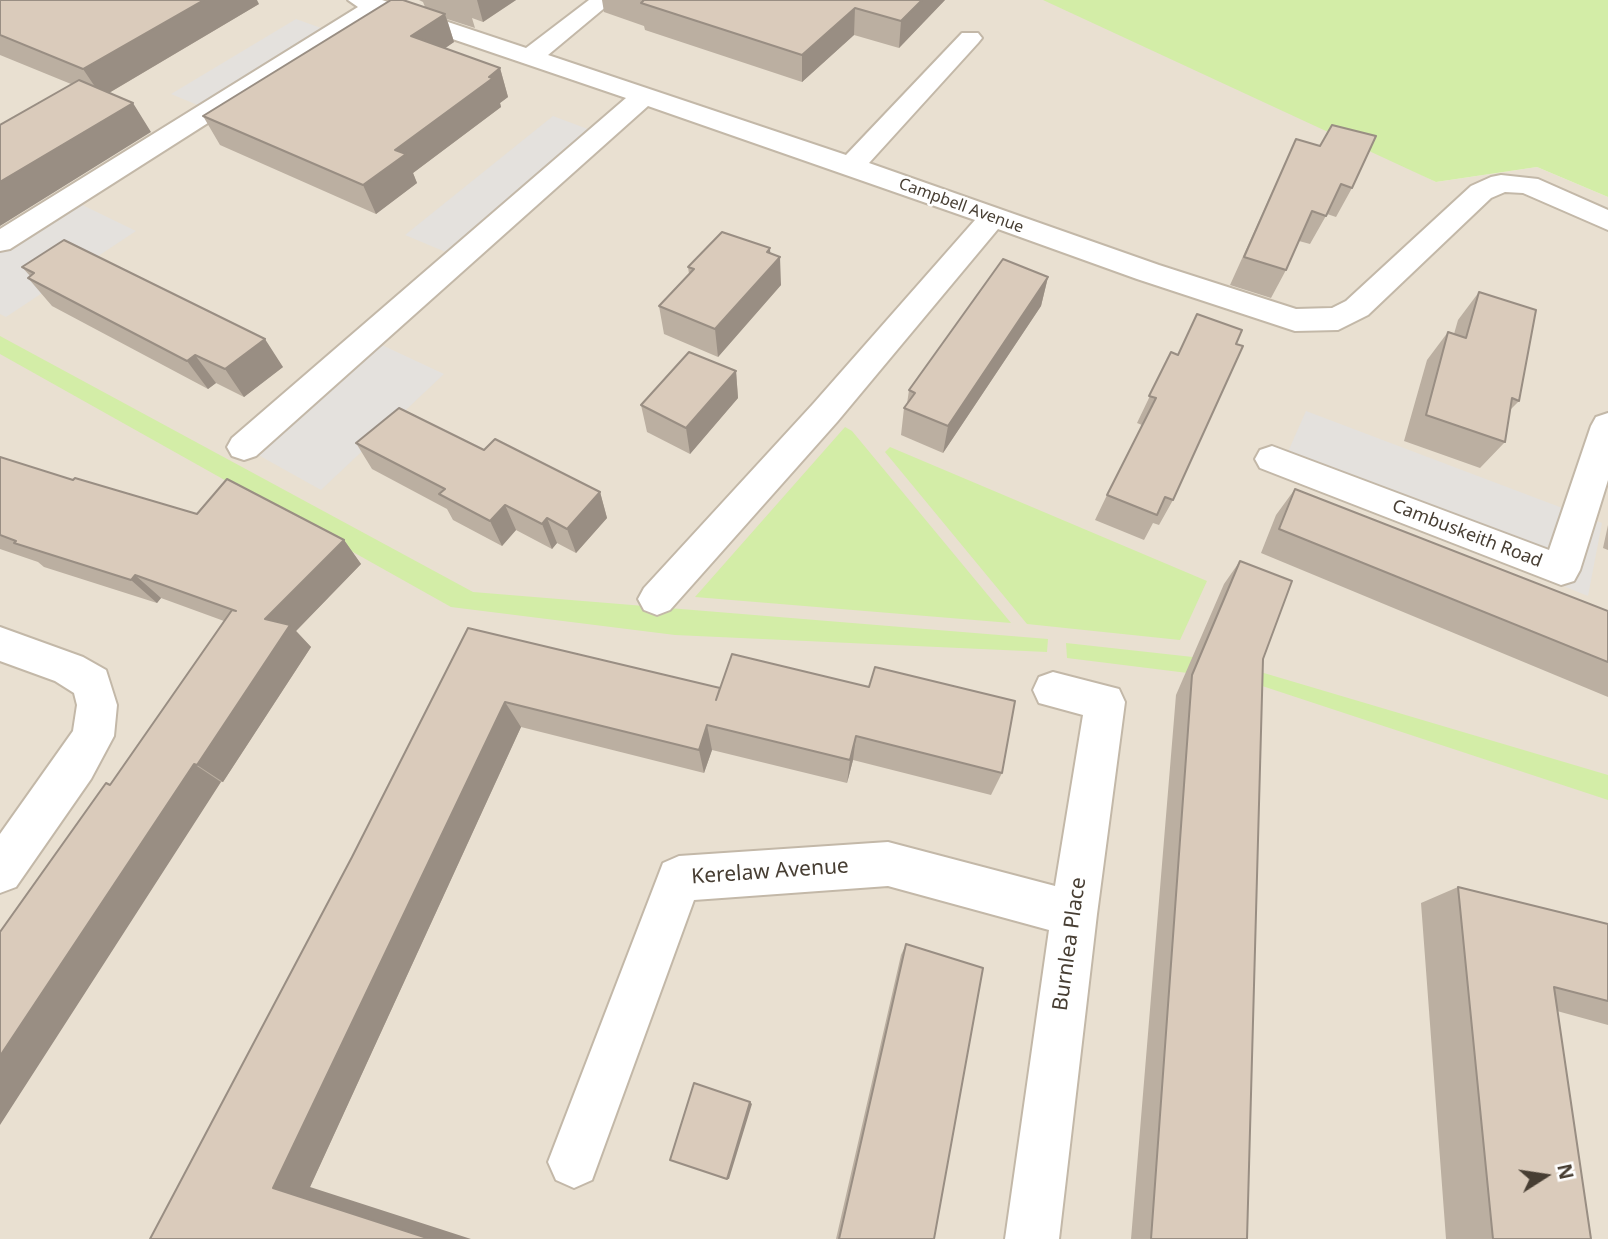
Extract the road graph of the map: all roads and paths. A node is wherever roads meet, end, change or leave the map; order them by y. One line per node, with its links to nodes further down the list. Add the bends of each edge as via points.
1 (603, 0): 4 (street)
2 (368, 3): 4 (street, Campbell Avenue); 9 (street)
3 (970, 38): 6 (street)
4 (528, 59): 5 (street, Campbell Avenue)
5 (644, 96): 6 (street, Campbell Avenue); 11 (street)
6 (851, 166): 7 (street, Campbell Avenue)
7 (992, 218): 8 (street, Campbell Avenue, via 1295,320 1313,321 1338,319 1357,308 1481,192 1501,183 1528,185); 13 (street)
8 (1608, 220)
9 (0, 242)
10 (1608, 426): 12 (street, Cambuskeith Road, via 1562,570)
11 (244, 447)
12 (1272, 459)
13 (657, 599)
14 (0, 645): 16 (street, via 69,669 92,683 97,705 93,736)
15 (1053, 690): 17 (street, Burnlea Place, via 1105,702)
16 (0, 871)
17 (1074, 914): 18 (street, Kerelaw Avenue, via 888,864 679,879); 19 (street, Burnlea Place)
18 (574, 1162)
19 (1032, 1239)

